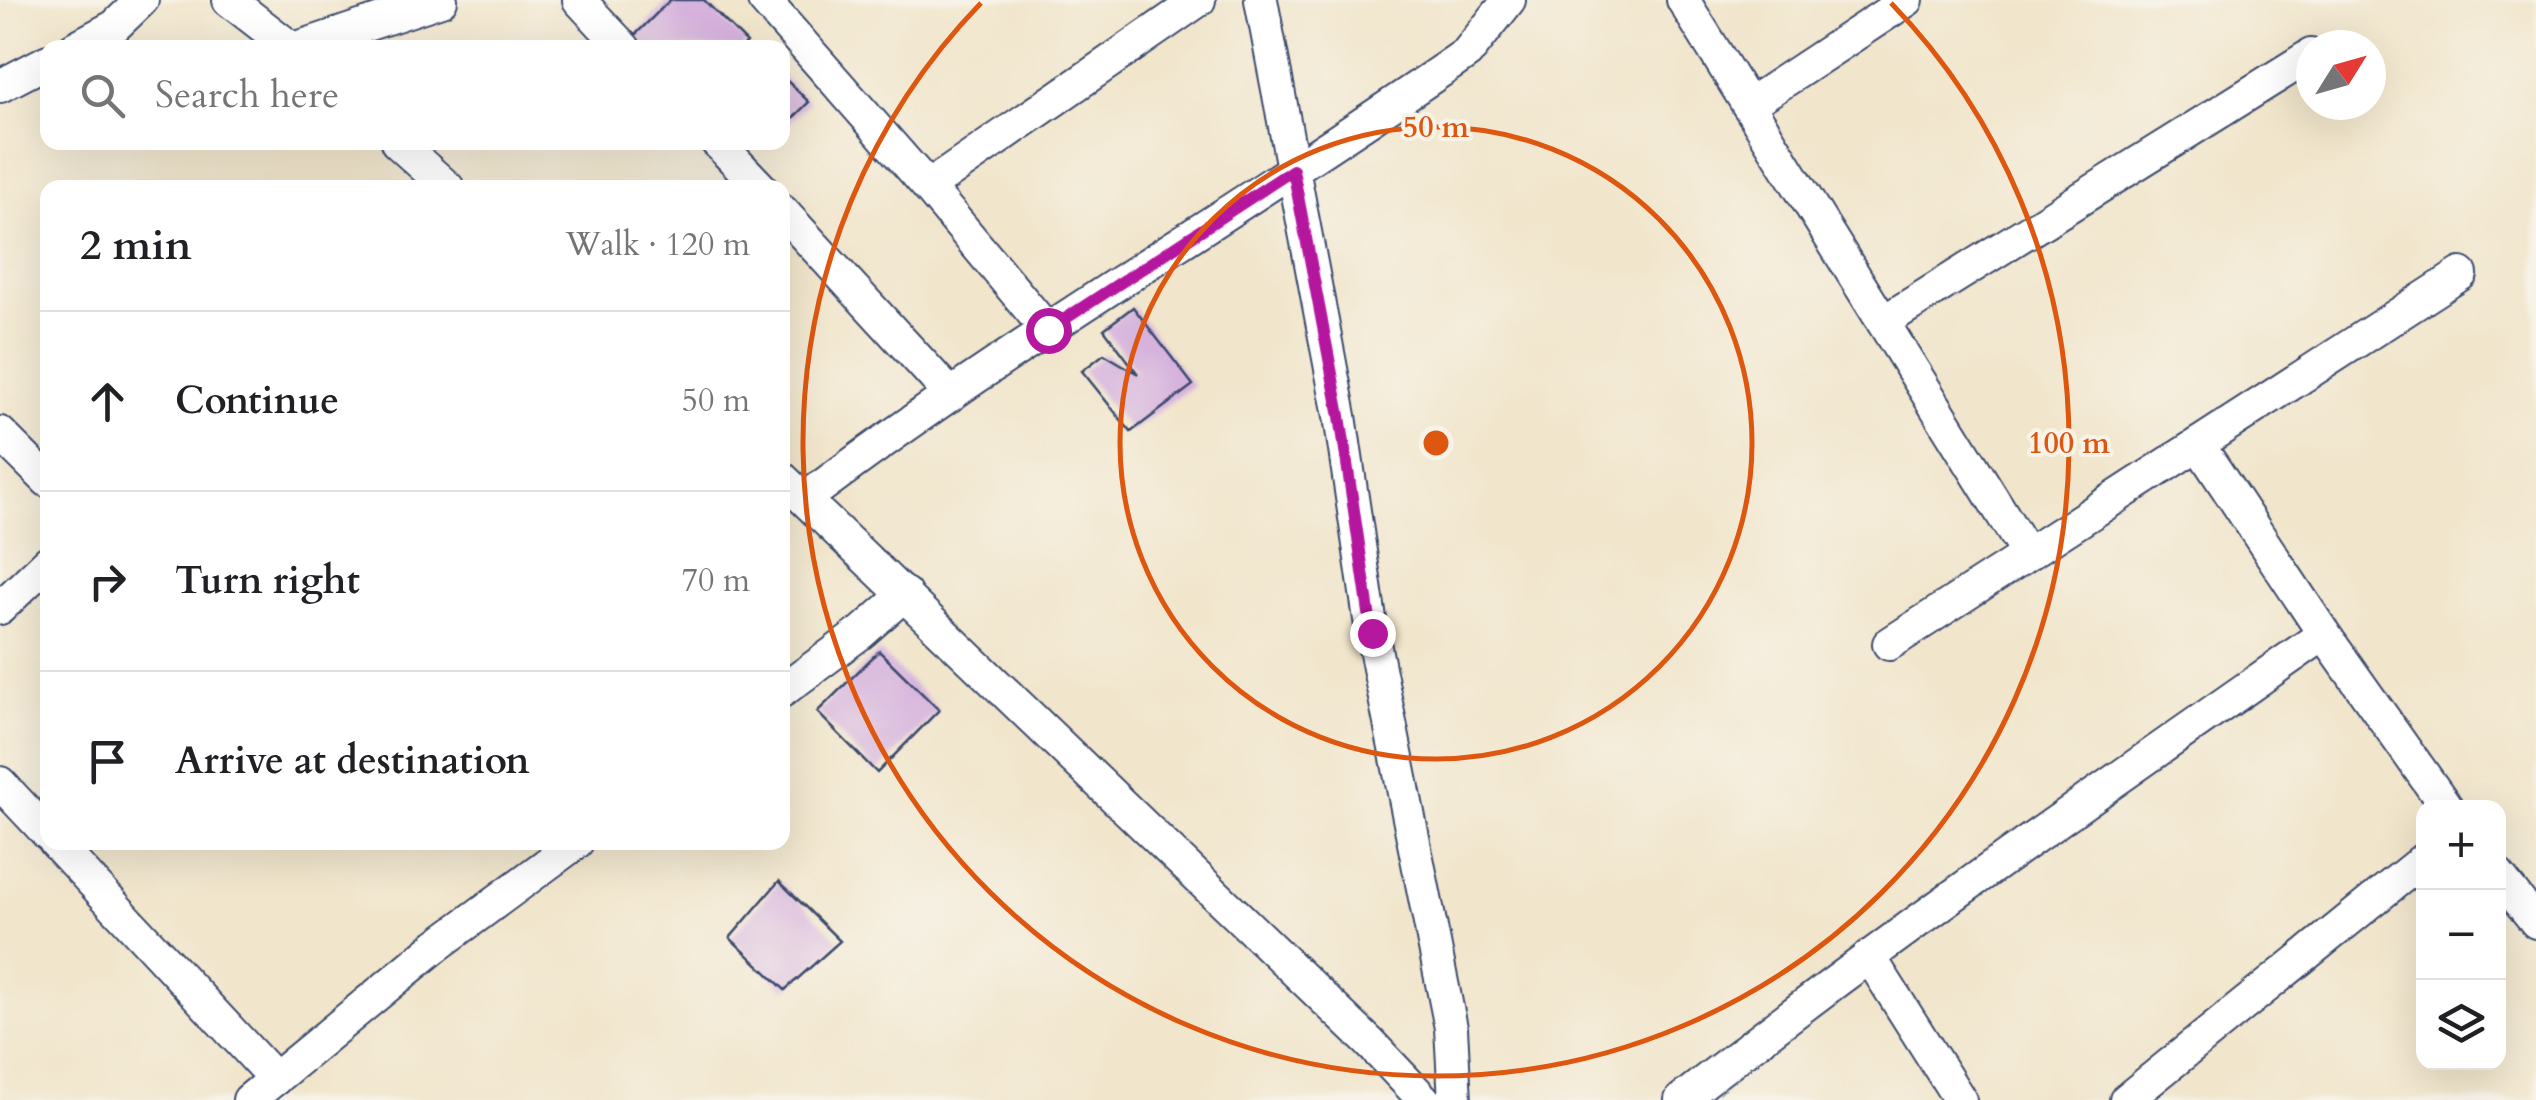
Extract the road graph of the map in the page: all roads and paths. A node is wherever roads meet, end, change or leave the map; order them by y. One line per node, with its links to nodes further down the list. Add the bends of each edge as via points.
1 (142, 0): 11 (street)
2 (229, 0): 12 (street)
3 (440, 0): 13 (street)
4 (579, 0): 14 (street)
5 (764, 0): 24 (street)
6 (1199, 0): 24 (street)
7 (1262, 0): 21 (street)
8 (1510, 0): 21 (street, via 1467,53)
9 (1683, 0): 18 (street)
10 (1907, 0): 18 (street)
11 (89, 40)
12 (283, 40)
13 (318, 40)
14 (616, 40)
15 (2296, 64): 27 (street)
16 (40, 65): 17 (street)
17 (0, 86)
18 (1748, 105): 27 (street)
19 (406, 150): 22 (street)
20 (725, 150): 23 (street)
21 (1293, 170): 28 (street); 53 (street, via 1372,633 1452,1028)
22 (438, 180)
23 (753, 180)
24 (928, 187): 28 (street)
25 (790, 220): 29 (street)
26 (2461, 274): 31 (street)
27 (1883, 322): 34 (street)
28 (1048, 330): 29 (street)
29 (950, 395): 33 (street)
30 (0, 433): 32 (street)
31 (2198, 444): 34 (street); 38 (street)
32 (40, 473)
33 (794, 489): 36 (street)
34 (2027, 554): 39 (street)
35 (40, 570): 37 (street)
36 (905, 594): 40 (street); 52 (street)
37 (0, 608)
38 (2324, 634): 42 (street); 49 (street)
39 (1889, 644)
40 (790, 684)
41 (0, 783): 43 (street)
42 (2441, 800)
43 (40, 826)
44 (62, 850): 50 (street)
45 (566, 850): 50 (street, via 436,946)
46 (2416, 865): 56 (street)
47 (2506, 885): 48 (street)
48 (2536, 922)
49 (1869, 956): 54 (street); 55 (street)
50 (275, 1079): 51 (street)
51 (249, 1100)
52 (1424, 1100)
53 (1455, 1100)
54 (1680, 1100)
55 (1960, 1100)
56 (2126, 1100)

